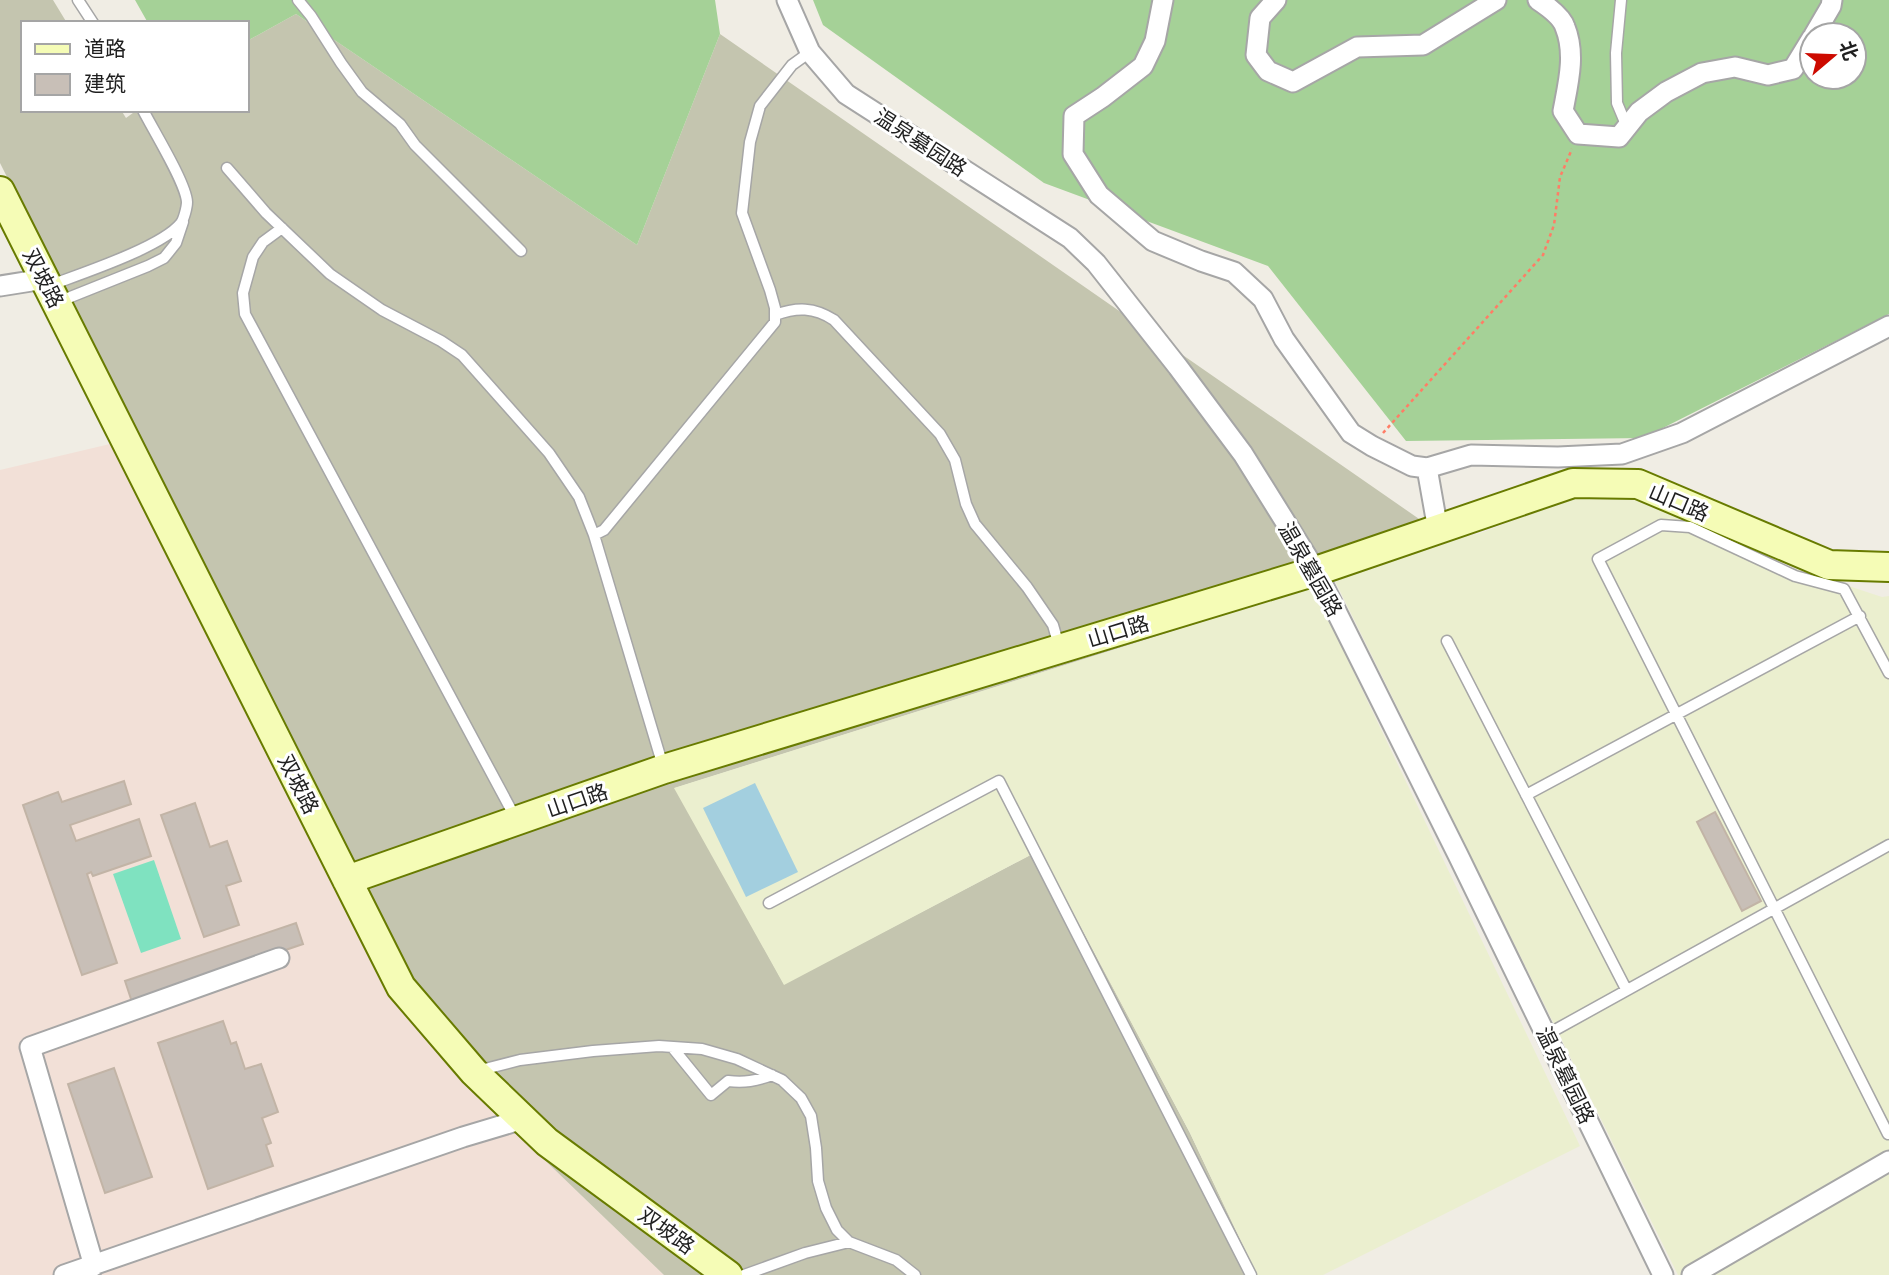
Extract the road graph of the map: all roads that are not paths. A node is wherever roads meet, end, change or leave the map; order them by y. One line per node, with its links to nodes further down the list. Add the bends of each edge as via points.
1 (78, 0): 10 (lane)
2 (299, 0): 20 (lane, via 362,92 400,124 415,145)
3 (787, 0): 12 (street, 温泉墓园路)
4 (1163, 0): 25 (street, via 1155,41 1143,66 1074,116 1073,154 1099,195 1153,241 1234,272 1263,299 1284,339 1351,433 1412,466)
5 (1276, 0): 6 (street, via 1260,18 1256,55 1268,71 1293,82 1357,47 1423,45)
6 (1496, 0)
7 (1538, 0): 15 (street, via 1565,25 1571,60 1563,111 1578,134 1619,137)
8 (1620, 0): 15 (lane, via 1617,103)
9 (1832, 0): 11 (street)
10 (92, 21)
11 (1822, 21)
12 (810, 52): 23 (lane, via 792,65 761,106 750,142 742,213); 29 (street, 温泉墓园路, via 846,94 1070,238 1096,263 1242,454)
13 (1798, 61): 15 (street, via 1793,69 1768,75 1735,67 1702,73 1666,92)
14 (144, 112): 18 (lane, via 179,178 187,202)
15 (1627, 127)
16 (227, 168): 19 (lane)
17 (3, 201): 22 (street, 双坡路)
18 (183, 221): 22 (lane, via 146,247); 22 (lane, via 176,243 164,258 148,266)
19 (282, 228): 27 (lane, via 330,274 462,355 550,453 579,497); 37 (lane, via 263,242 253,257 243,293 245,314)
20 (521, 251)
21 (0, 286): 22 (street)
22 (50, 289): 39 (street, 双坡路)
23 (775, 315): 27 (lane, via 775,323 604,530); 32 (lane, via 790,309 820,310 834,320 940,434 956,460 975,524 1053,625)
24 (1889, 326): 25 (street, via 1682,433 1622,454 1471,455)
25 (1427, 468): 26 (street)
26 (1438, 530): 28 (street, 山口路, via 1573,484 1638,484 1829,565); 29 (street, 山口路)
27 (594, 536): 35 (lane)
28 (1889, 567)
29 (1316, 571): 32 (street, 山口路); 44 (street, 温泉墓园路)
30 (1860, 616): 33 (lane); 34 (lane); 34 (lane, via 1844,589 1795,576 1690,527 1661,525 1598,559)
31 (1447, 641): 36 (lane)
32 (1060, 649): 35 (street, 山口路)
33 (1889, 673)
34 (1676, 715): 36 (lane); 41 (lane)
35 (664, 769): 37 (street, 山口路)
36 (1526, 795): 43 (lane)
37 (517, 821): 39 (street, 山口路)
38 (1889, 845): 41 (lane)
39 (347, 880): 46 (street, 双坡路, via 401,987)
40 (769, 903): 57 (lane, via 999,781)
41 (1775, 908): 43 (lane); 49 (lane)
42 (279, 958): 52 (street, via 30,1047)
43 (1626, 989): 44 (lane)
44 (1546, 1035): 58 (street, 温泉墓园路)
45 (672, 1047): 46 (lane, via 520,1060); 47 (lane, via 702,1049); 47 (lane, via 711,1095 727,1081 743,1083)
46 (474, 1072): 48 (street, 双坡路)
47 (772, 1075): 51 (lane, via 801,1098 811,1116 818,1181 826,1208 836,1230)
48 (523, 1119): 52 (street); 54 (street, 双坡路, via 547,1142)
49 (1888, 1134)
50 (1889, 1161): 59 (street)
51 (849, 1242): 55 (lane); 56 (lane, via 896,1260)
52 (94, 1266): 53 (street)
53 (64, 1275)
54 (729, 1275)
55 (744, 1275)
56 (915, 1275)
57 (1251, 1275)
58 (1663, 1275)
59 (1692, 1275)

